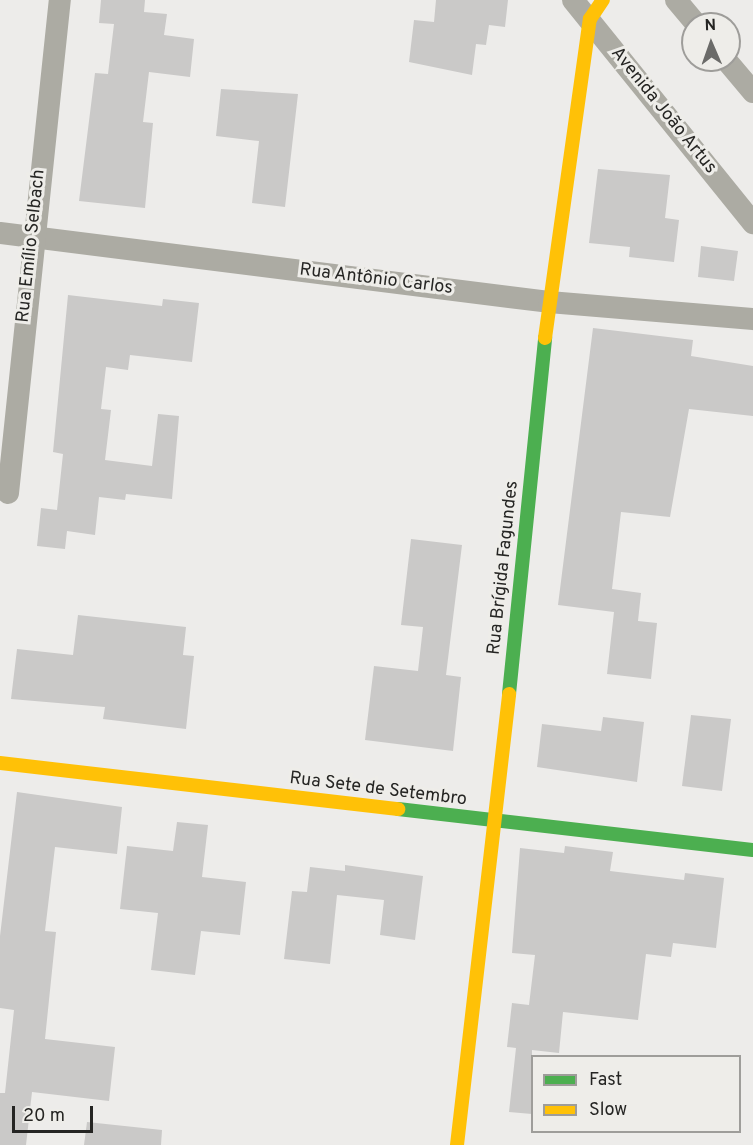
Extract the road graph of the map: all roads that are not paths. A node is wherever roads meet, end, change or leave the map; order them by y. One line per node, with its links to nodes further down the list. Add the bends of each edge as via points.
1 (60, 0): 11 (street, Rua Emílio Selbach)
2 (573, 0): 6 (street, Avenida João Artus)
3 (603, 0): 6 (street, Rua Brígida Fagundes)
4 (676, 0): 5 (street)
5 (686, 12)
6 (590, 20): 9 (street, Avenida João Artus); 12 (street, Rua Brígida Fagundes)
7 (736, 72): 8 (street)
8 (753, 92)
9 (753, 223)
10 (0, 233): 11 (street, Rua Antônio Carlos)
11 (32, 236): 12 (street, Rua Antônio Carlos); 14 (street, Rua Emílio Selbach)
12 (549, 302): 13 (street, Rua Antônio Carlos); 16 (street, Rua Brígida Fagundes)
13 (753, 319)
14 (8, 493)
15 (0, 763): 16 (street, Rua Sete de Setembro)
16 (496, 822): 17 (street, Rua Sete de Setembro); 18 (street, Rua Brígida Fagundes)
17 (753, 850)
18 (457, 1145)

